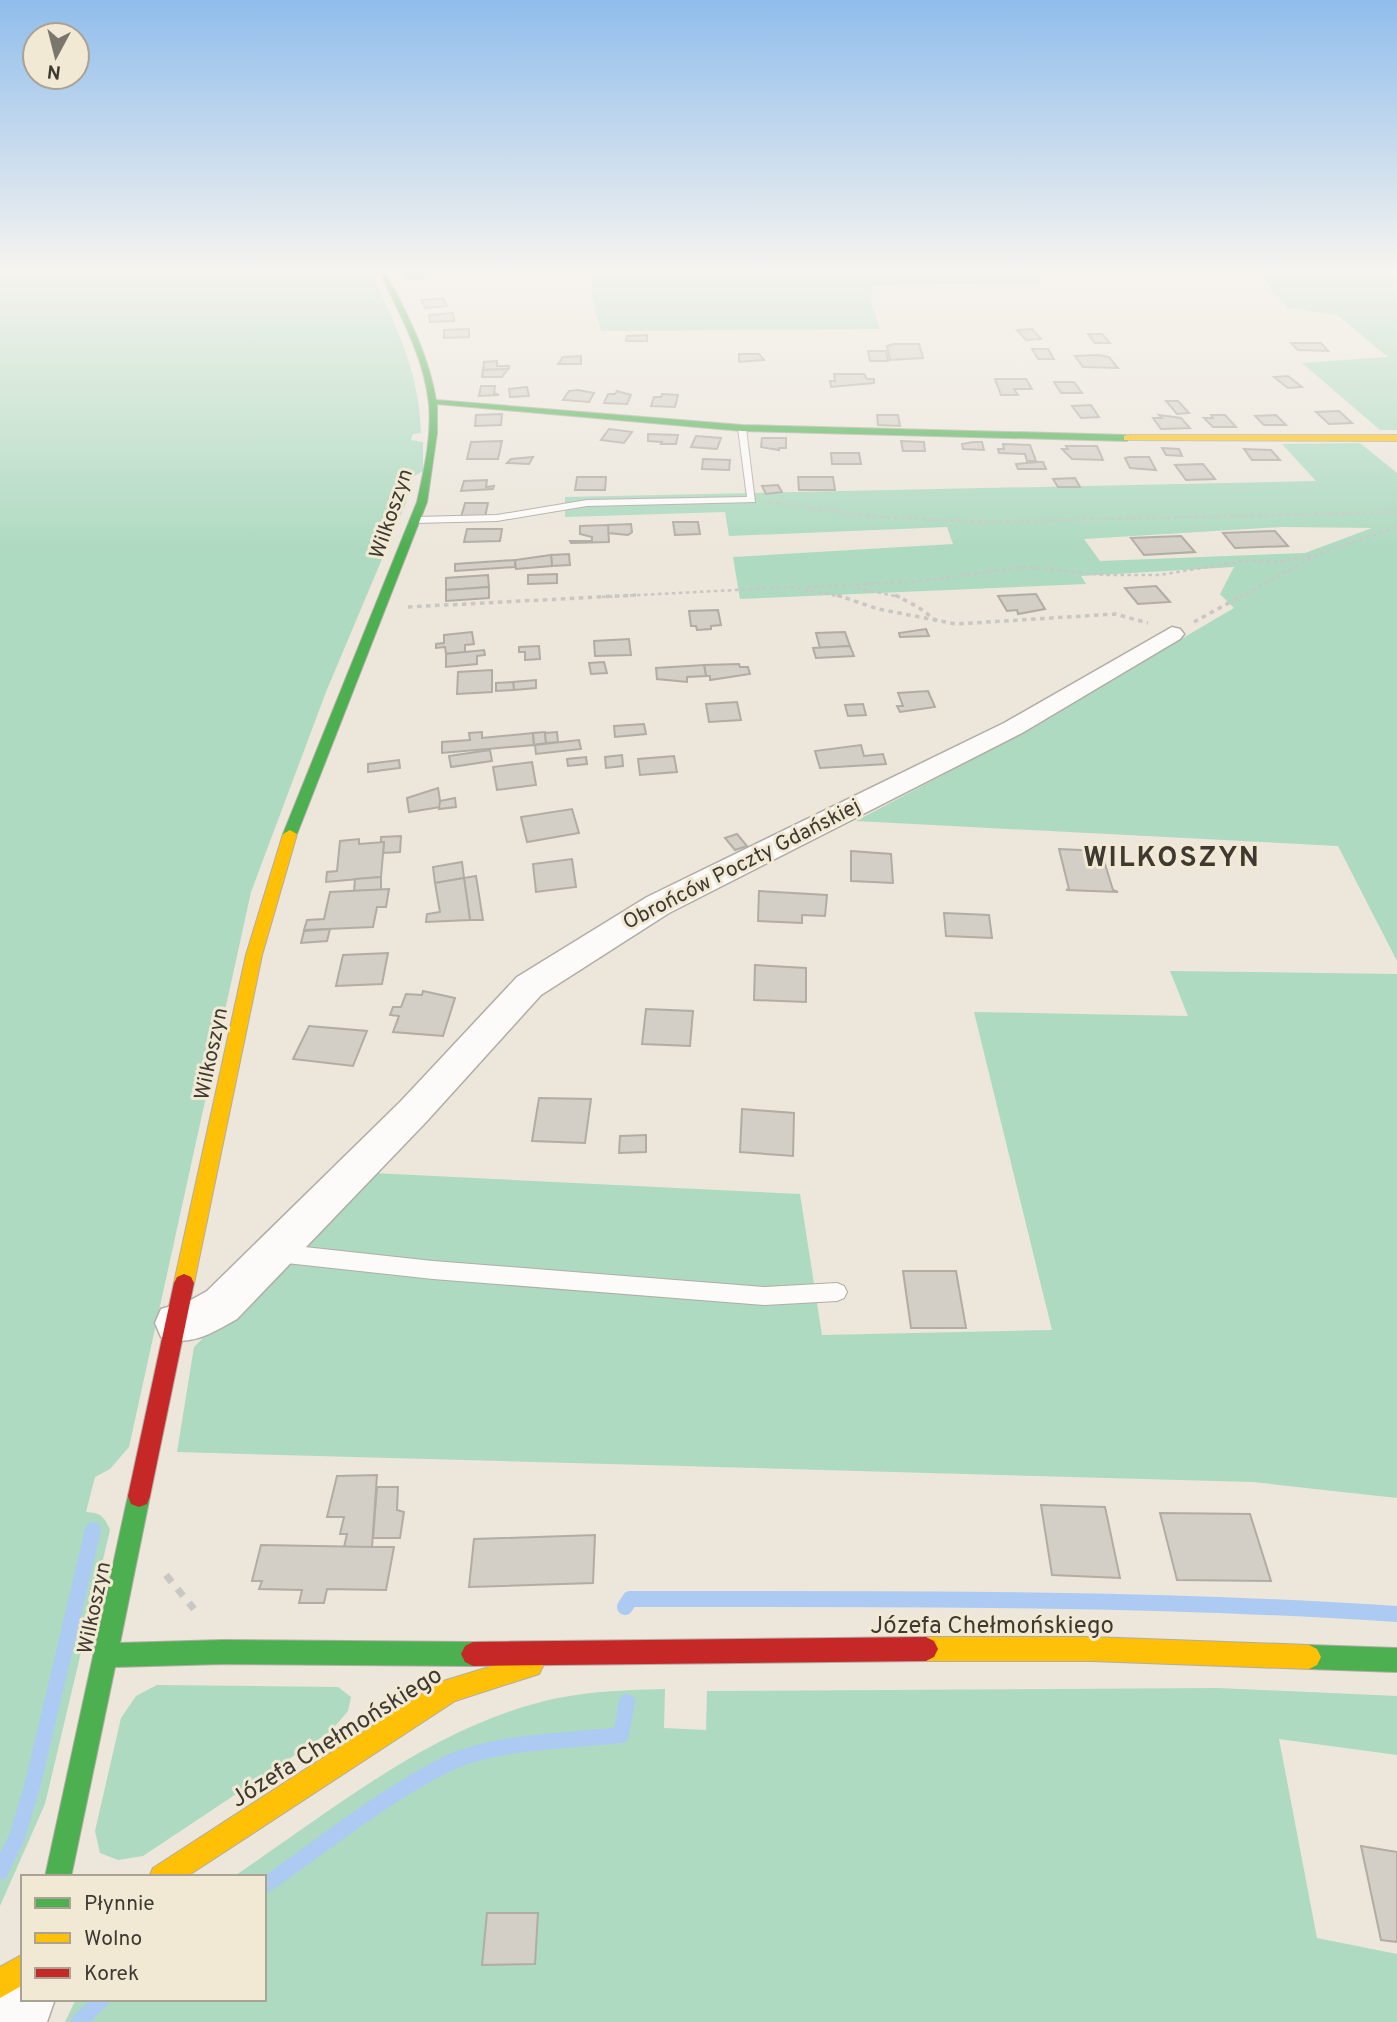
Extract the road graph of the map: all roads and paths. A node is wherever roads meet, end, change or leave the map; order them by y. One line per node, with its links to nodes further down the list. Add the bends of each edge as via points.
1 (425, 361): 2 (street, Wilkoszyn)
2 (436, 402): 3 (street); 7 (street, Wilkoszyn, via 431,466)
3 (741, 428): 4 (street, via 1107,438); 5 (lane)
4 (1397, 438)
5 (752, 500): 6 (path, via 876,517 984,522); 7 (lane, via 587,503 497,518)
6 (1397, 512)
7 (415, 520): 12 (street, Wilkoszyn)
8 (1397, 527): 9 (path)
9 (1321, 553): 11 (path, via 1160,575 1026,567); 14 (path)
10 (792, 587): 11 (path); 12 (path); 13 (path, via 828,592)
11 (842, 587): 13 (path, via 880,590 916,602)
12 (379, 608): 17 (street, Wilkoszyn, via 304,795 269,899)
13 (938, 622): 14 (path, via 1115,614 1144,620)
14 (1172, 634): 15 (street, Obrońców Poczty Gdańskiej, via 1013,728 658,905 529,986)
15 (275, 1253): 16 (lane, via 752,1295); 17 (street, Obrońców Poczty Gdańskiej, via 222,1305 197,1320)
16 (838, 1292)
17 (176, 1323): 20 (street, Wilkoszyn)
18 (162, 1568): 19 (path)
19 (201, 1616)
20 (106, 1655): 21 (street, Józefa Chełmońskiego); 23 (street, Wilkoszyn)
21 (587, 1655): 22 (street, Józefa Chełmońskiego, via 1092,1649); 24 (street, Józefa Chełmońskiego, via 508,1671 449,1692)
22 (1397, 1660)
23 (58, 1875)
24 (165, 1875)
25 (21, 1969): 26 (street)
26 (0, 1984)
27 (24, 2001): 28 (street)
28 (17, 2022)

